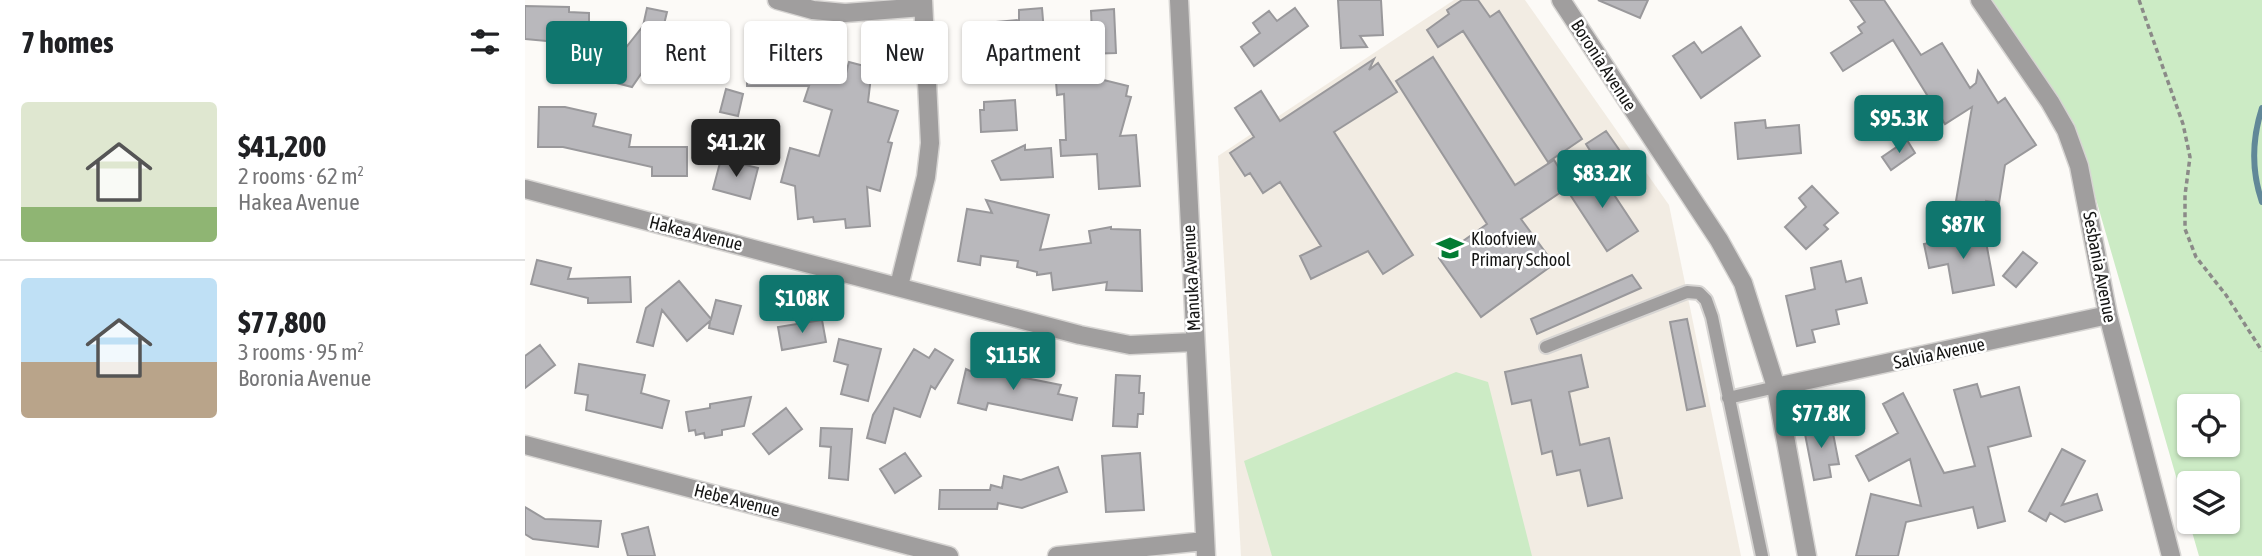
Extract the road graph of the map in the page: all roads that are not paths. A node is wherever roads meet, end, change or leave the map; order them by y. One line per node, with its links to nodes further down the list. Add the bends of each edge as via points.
1 (776, 0): 5 (street, via 845,13)
2 (1179, 0): 9 (street, Manuka Avenue)
3 (1561, 0): 11 (street, Boronia Avenue, via 1725,251 1743,284)
4 (1980, 0): 8 (street, Sesbania Avenue, via 2066,130 2079,166)
5 (923, 4): 7 (street, via 930,143)
6 (525, 189): 7 (street, Hakea Avenue)
7 (899, 286): 9 (street, Hakea Avenue, via 1117,343)
8 (2108, 315): 11 (street, Salvia Avenue); 19 (street, Sesbania Avenue)
9 (1194, 342): 14 (street, Manuka Avenue)
10 (1546, 347): 12 (lane, via 1687,292 1699,293 1711,317)
11 (1776, 387): 12 (lane, Salvia Avenue); 18 (street, Boronia Avenue)
12 (1728, 398): 17 (lane)
13 (525, 445): 15 (street, Hebe Avenue)
14 (1206, 548): 16 (street)
15 (949, 556)
16 (1058, 556)
17 (1762, 556)
18 (1807, 556)
19 (2171, 556)

